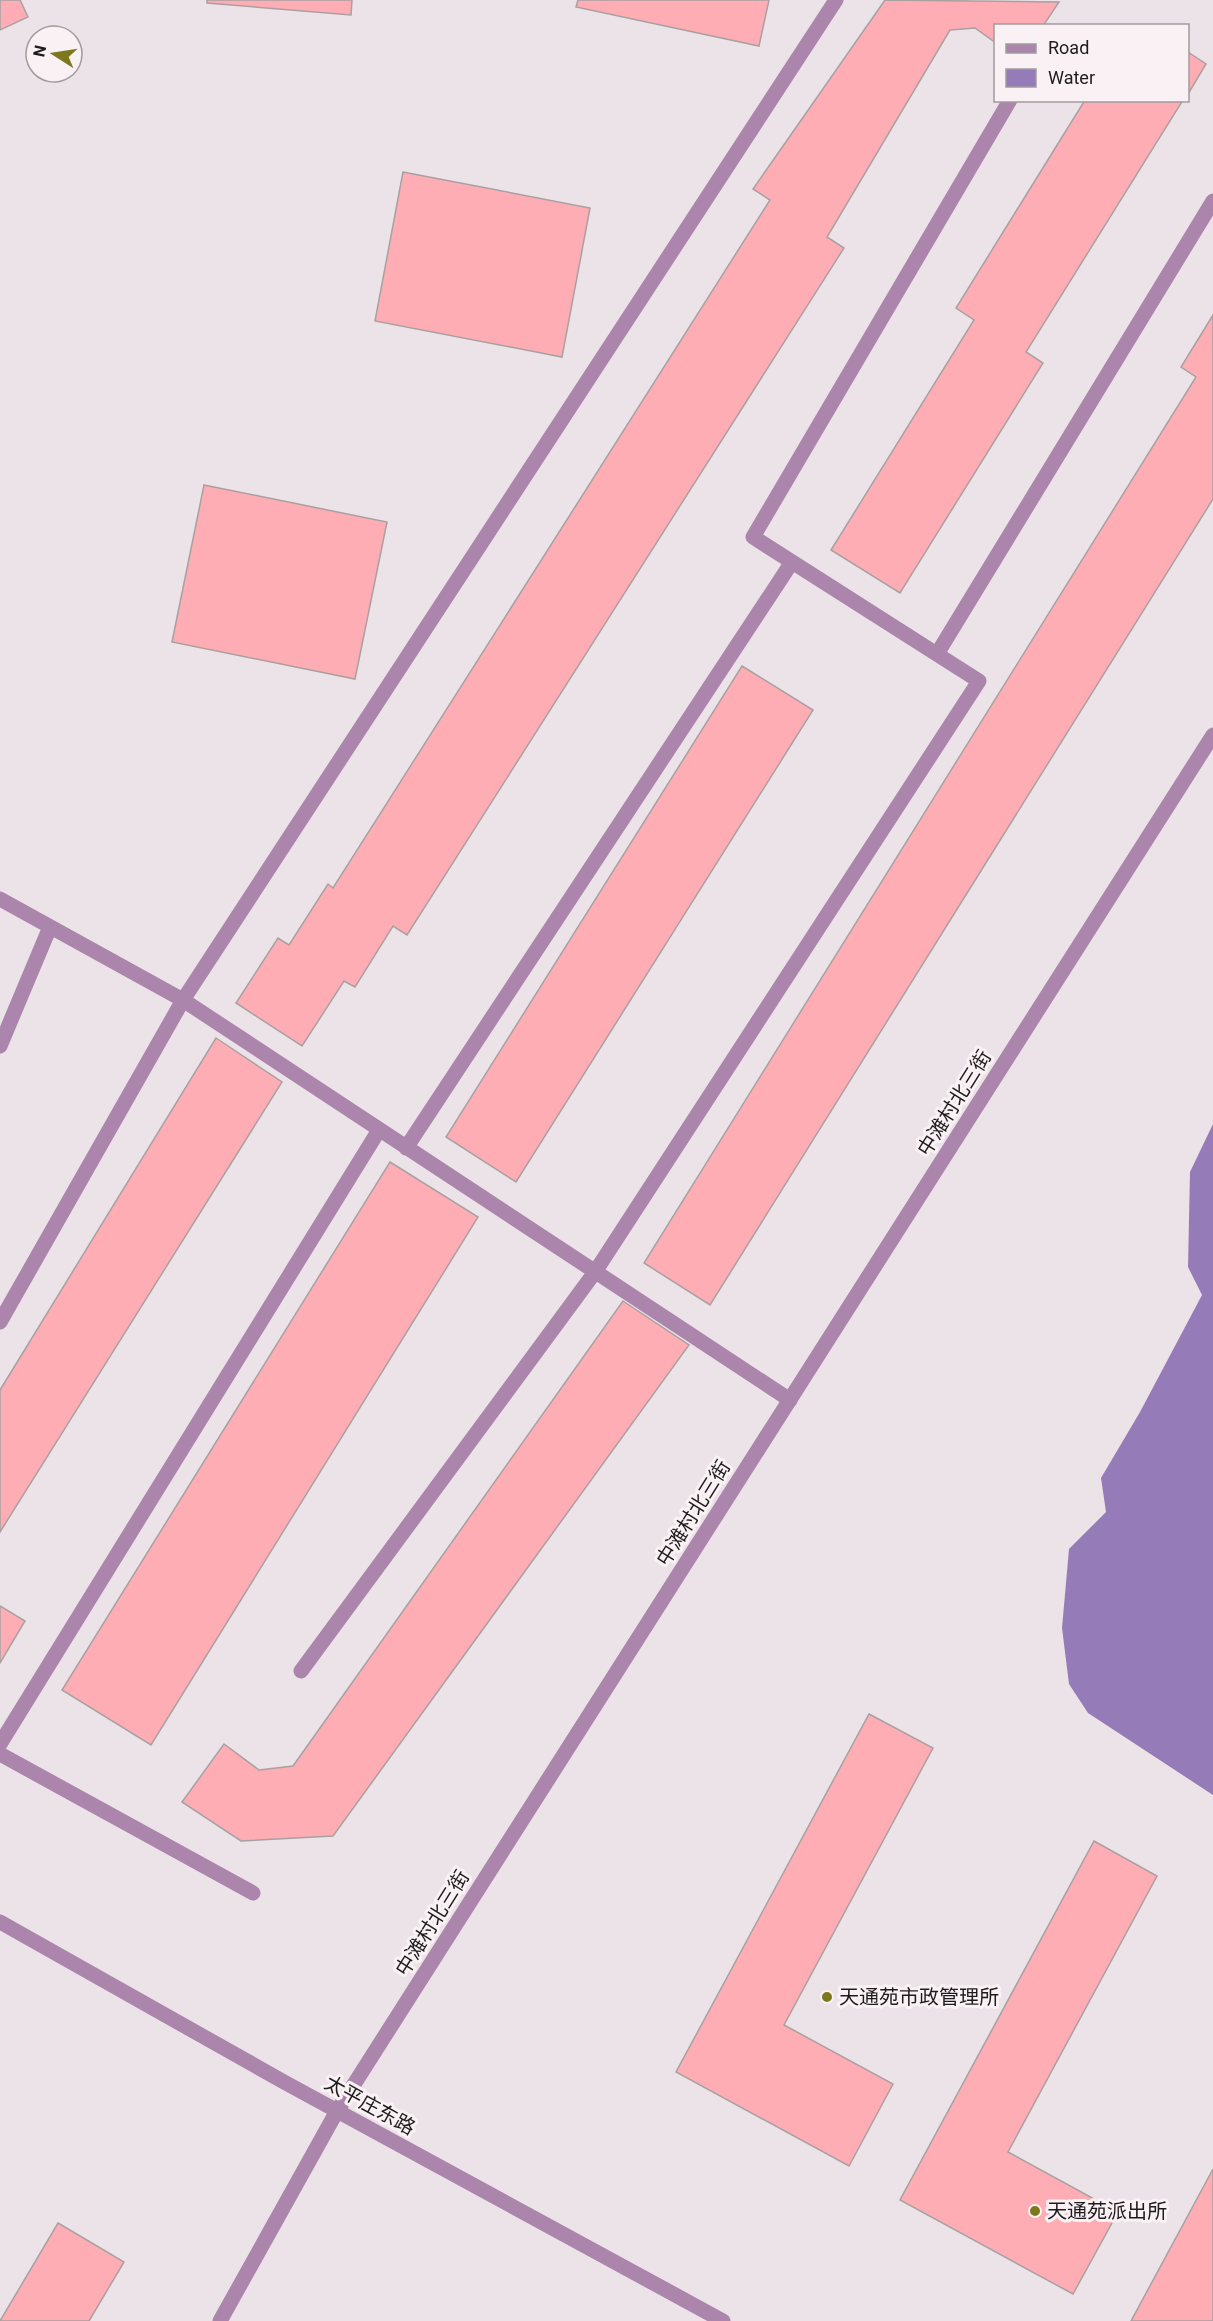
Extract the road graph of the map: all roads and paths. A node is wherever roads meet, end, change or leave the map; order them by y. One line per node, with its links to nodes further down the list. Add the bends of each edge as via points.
1 (836, 0): 9 (street)
2 (1009, 102): 4 (street, via 753,537)
3 (1213, 201): 5 (street)
4 (792, 562): 5 (street); 12 (street)
5 (937, 654): 13 (street, via 979,681)
6 (1213, 735): 15 (street, 中滩村北三街)
7 (0, 899): 8 (street)
8 (50, 927): 9 (street); 10 (street)
9 (183, 1000): 11 (street); 14 (street)
10 (0, 1046)
11 (379, 1130): 12 (street); 17 (street)
12 (406, 1148): 13 (street)
13 (595, 1272): 15 (street); 16 (street)
14 (0, 1322)
15 (789, 1400): 21 (street, 中滩村北三街)
16 (301, 1671)
17 (0, 1744)
18 (0, 1754): 19 (street)
19 (253, 1893)
20 (0, 1922): 21 (street, 太平庄东路)
21 (337, 2111): 22 (street, 中滩村北三街); 23 (street, 太平庄东路)
22 (220, 2321)
23 (723, 2321)

